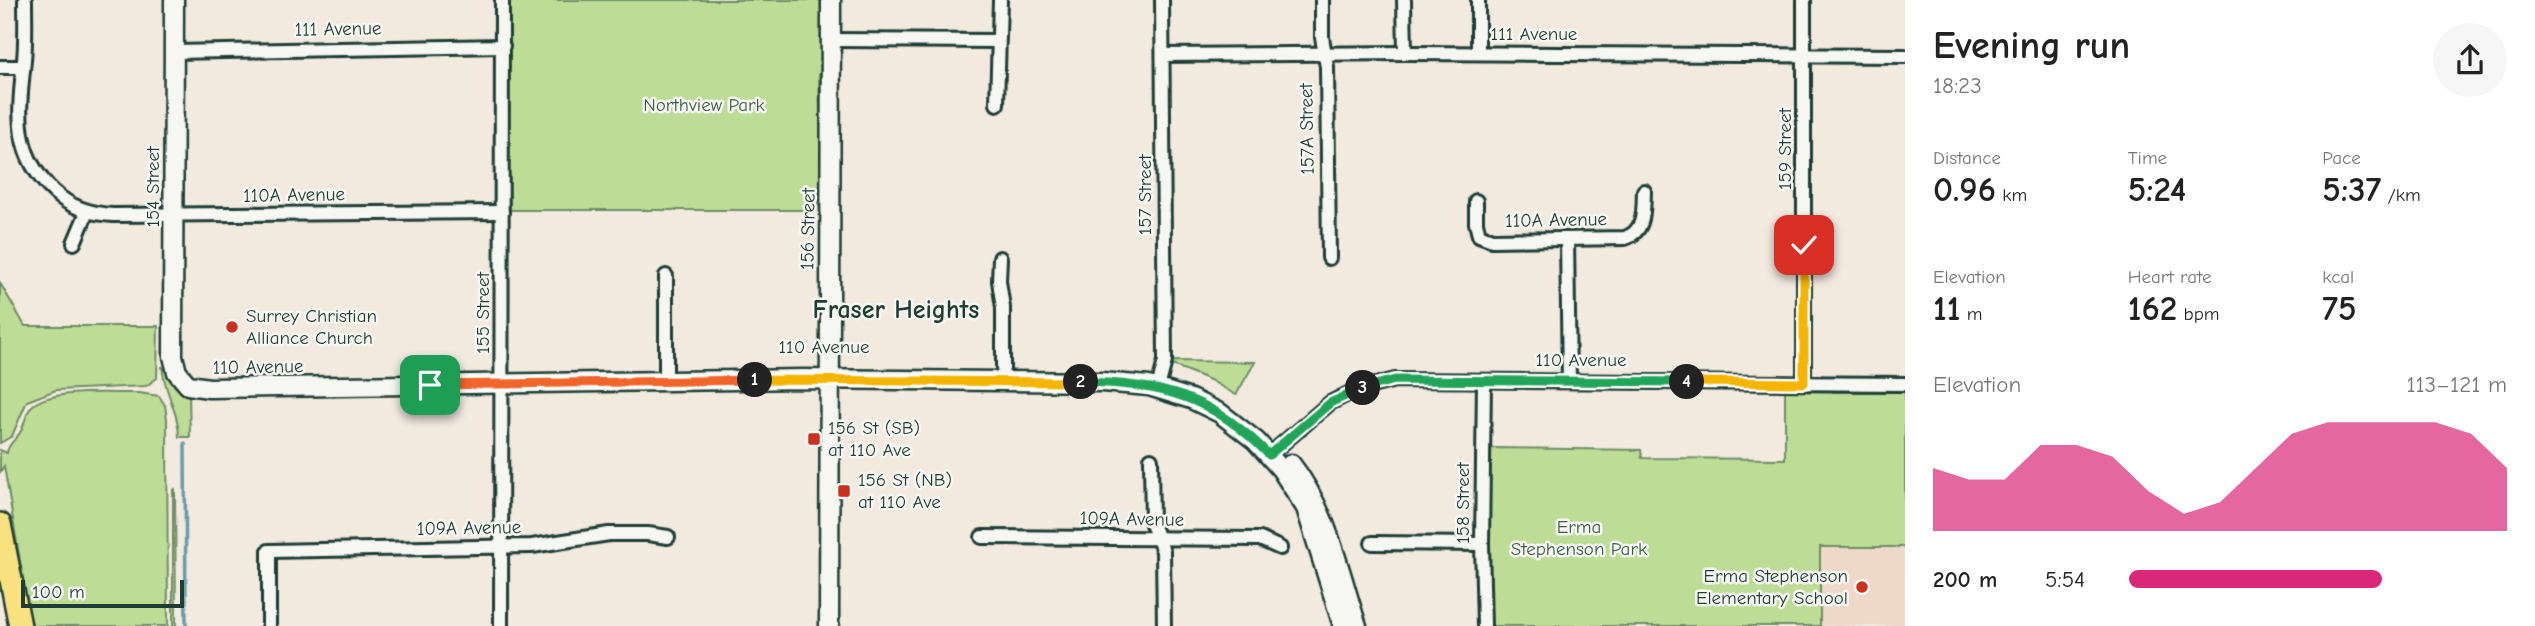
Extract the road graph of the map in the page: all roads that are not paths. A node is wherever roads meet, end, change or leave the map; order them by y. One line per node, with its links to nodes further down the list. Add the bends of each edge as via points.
1 (26, 0): 22 (street, 110A Avenue)
2 (174, 0): 14 (street, 154 Street)
3 (502, 0): 13 (street, 155 Street)
4 (831, 0): 11 (street, 156 Street)
5 (1000, 0): 12 (street)
6 (1162, 0): 18 (street, 157 Street)
7 (1322, 0): 15 (street, 157A Street)
8 (1404, 0): 16 (street)
9 (1478, 0): 17 (street)
10 (1804, 0): 19 (street, 159 Street)
11 (831, 40): 12 (street); 36 (street, 156 Street)
12 (997, 41): 23 (street)
13 (503, 46): 14 (street, 111 Avenue); 27 (street, 155 Street)
14 (174, 52): 28 (street, 154 Street)
15 (1324, 53): 16 (street, 111 Avenue); 18 (street, 111 Avenue); 32 (street, 157A Street)
16 (1405, 53): 17 (street, 111 Avenue)
17 (1478, 53): 19 (street, 111 Avenue)
18 (1163, 55): 42 (street, 157 Street, via 1165,361)
19 (1804, 55): 20 (street, 111 Avenue); 43 (street, 159 Street)
20 (1905, 56)
21 (0, 68): 22 (street)
22 (23, 68): 26 (street, 110A Avenue, via 19,121 27,157 60,197)
23 (997, 104)
24 (1644, 191): 29 (street, 110A Avenue, via 1642,226 1634,235)
25 (1476, 201): 29 (street, 110A Avenue, via 1479,235 1492,240)
26 (87, 212): 28 (street, 110A Avenue); 30 (street)
27 (502, 212): 28 (street, 110A Avenue); 38 (street, 155 Street)
28 (174, 215): 35 (street, 154 Street, via 173,353)
29 (1567, 240): 41 (street)
30 (74, 243)
31 (1000, 258): 34 (street)
32 (1329, 258)
33 (666, 276): 37 (street)
34 (1003, 369): 36 (street, 110 Avenue); 39 (street, via 996,375 939,375); 42 (street, 110 Avenue, via 1113,371)
35 (177, 372): 38 (street, 110 Avenue, via 188,385 204,388)
36 (828, 374): 37 (street, 110 Avenue); 39 (street, 110 Avenue); 60 (street, 156 Street)
37 (666, 375): 38 (street, 110 Avenue)
38 (502, 378): 54 (street, 155 Street)
39 (933, 380): 42 (street, 110 Avenue)
40 (1484, 381): 41 (street, 110 Avenue); 45 (street, 110 Avenue, via 1395,380 1356,390 1330,403); 53 (street, 158 Street)
41 (1569, 381): 43 (street, 110 Avenue)
42 (1160, 383): 45 (street, 110 Avenue, via 1194,388 1223,402 1256,426)
43 (1804, 383): 44 (street, 110 Avenue)
44 (1905, 384)
45 (1273, 451): 62 (street, via 1306,508); 63 (street, via 1300,476 1315,502)
46 (1151, 459): 50 (street, via 1152,524)
47 (0, 524): 57 (highway)
48 (668, 537): 54 (street, 109A Avenue, via 600,534)
49 (982, 537): 50 (street, 109A Avenue)
50 (1160, 539): 55 (street, 109A Avenue, via 1259,539); 61 (street)
51 (259, 541): 56 (street)
52 (1372, 543): 53 (street)
53 (1482, 544): 64 (street, 158 Street)
54 (502, 547): 56 (street, 109A Avenue); 59 (street, 155 Street)
55 (1280, 548)
56 (269, 551): 58 (street)
57 (20, 626)
58 (269, 626)
59 (501, 626)
60 (829, 626)
61 (1164, 626)
62 (1343, 626)
63 (1357, 626)
64 (1485, 626)

